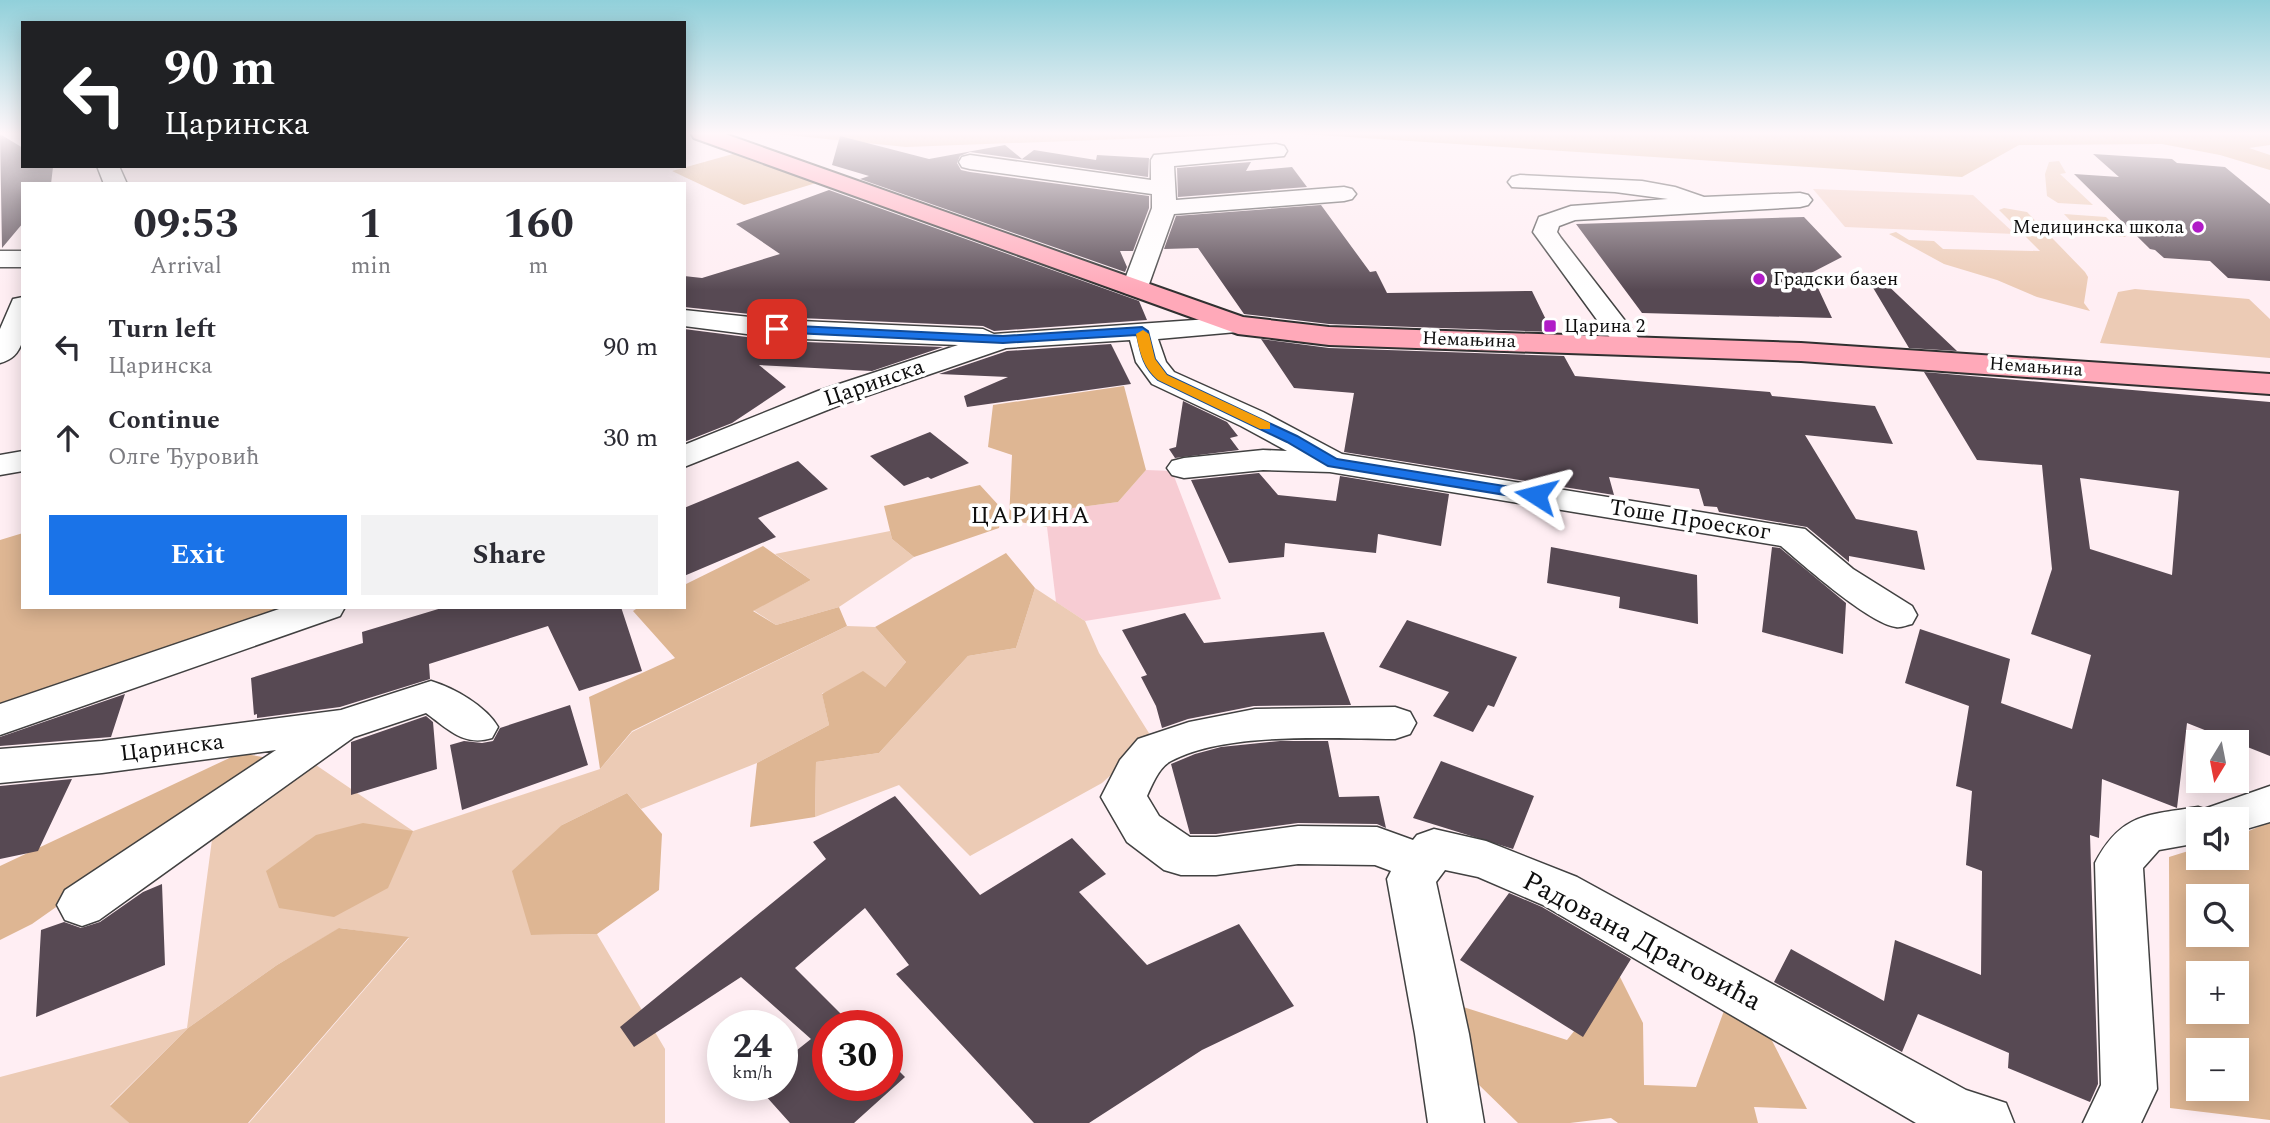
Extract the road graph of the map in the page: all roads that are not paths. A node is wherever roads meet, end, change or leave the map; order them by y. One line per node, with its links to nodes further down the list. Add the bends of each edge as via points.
1 (851, 185): 11 (main road, Немањина)
2 (1096, 185): 6 (street)
3 (1163, 185): 6 (street)
4 (1581, 185): 8 (street, via 1663,190)
5 (1344, 194): 6 (street)
6 (1164, 198): 11 (street)
7 (1800, 200): 8 (street)
8 (1700, 204): 17 (street, via 1571,213 1548,222 1545,232 1549,240)
9 (21, 258): 10 (street)
10 (0, 259)
11 (1135, 287): 14 (main road, Немањина)
12 (21, 312): 18 (street)
13 (686, 318): 16 (street, via 777,329)
14 (1238, 325): 15 (street, Царинска); 17 (main road, Немањина, via 1329,336)
15 (1142, 331): 16 (street, Царинска); 22 (street, Тоше Проеског, via 1148,359 1163,378)
16 (1003, 340): 20 (street, Царинска, via 828,398)
17 (1629, 344): 19 (main road, Немањина)
18 (10, 353)
19 (2270, 384)
20 (686, 456)
21 (21, 461): 23 (street)
22 (1333, 463): 24 (street, Тоше Проеског, via 1263,460); 26 (street, Тоше Проеског, via 1792,537 1840,578)
23 (0, 465)
24 (1184, 468)
25 (320, 609): 27 (street)
26 (1898, 615)
27 (0, 720)
28 (1395, 723): 35 (street, via 1255,725 1204,733 1153,750 1124,797 1143,829 1181,856 1298,845 1377,846)
29 (343, 725): 30 (street, Царинска, via 431,696); 31 (street, Царинска); 36 (street, Царинска)
30 (477, 727)
31 (0, 766)
32 (2270, 804): 33 (street)
33 (2249, 810)
34 (2186, 827): 39 (street, via 2145,835 2119,863 2129,1089)
35 (1423, 863): 37 (street, via 1411,879); 38 (street, Радована Драговића, via 1434,848 1486,860 1560,891 1956,1115)
36 (82, 905)
37 (1456, 1123)
38 (1986, 1123)
39 (2111, 1123)

